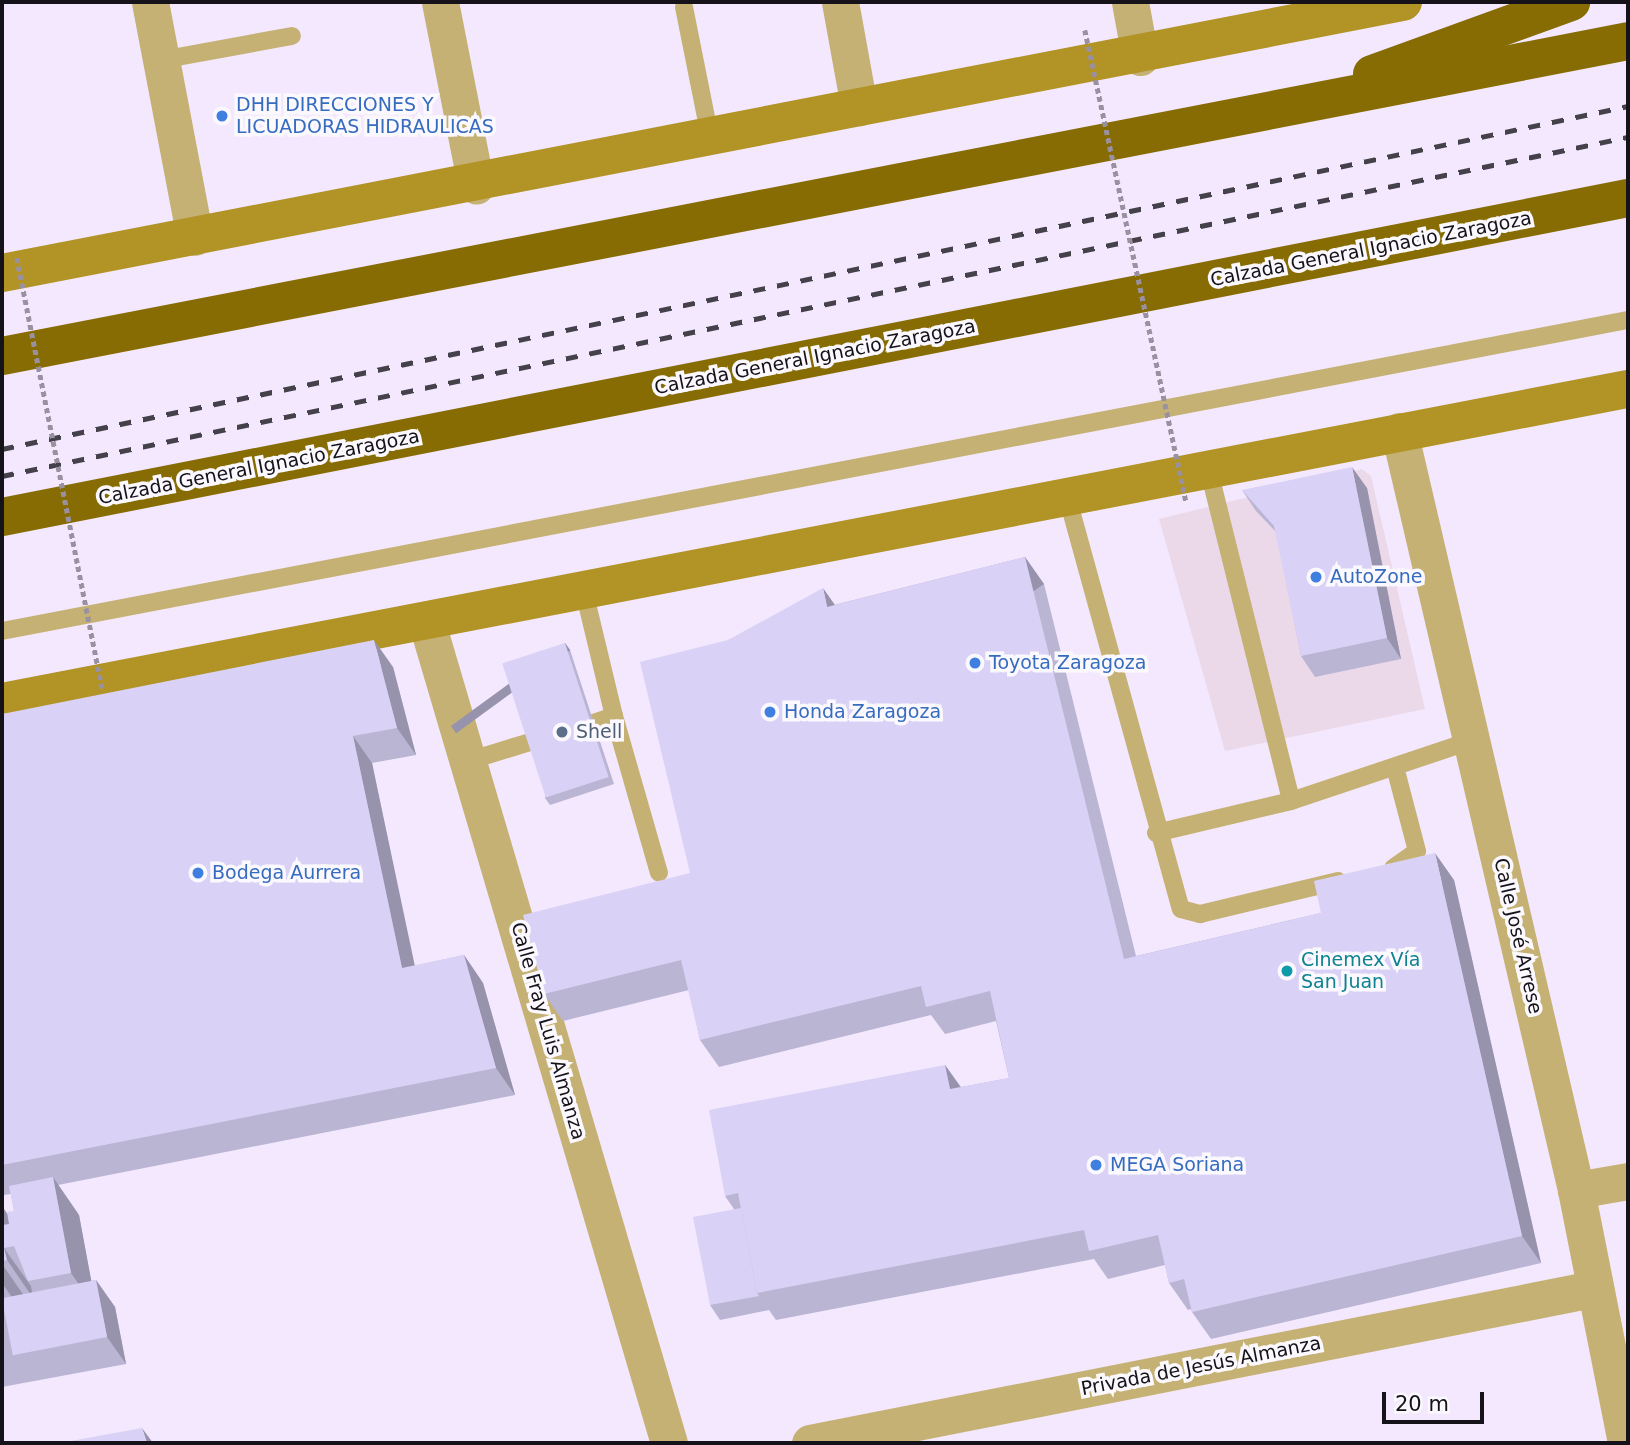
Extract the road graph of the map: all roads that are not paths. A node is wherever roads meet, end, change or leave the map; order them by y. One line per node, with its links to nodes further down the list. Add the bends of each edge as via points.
1 (150, 2): 11 (street)
2 (440, 2): 15 (street)
3 (840, 2): 12 (street)
4 (1130, 2): 10 (street)
5 (1403, 2): 10 (main road)
6 (1570, 2): 13 (highway, via 1499,23)
7 (684, 7): 14 (lane)
8 (292, 36): 11 (lane)
9 (1628, 41): 13 (highway)
10 (1140, 57): 12 (main road)
11 (161, 60): 17 (street)
12 (859, 107): 14 (main road)
13 (1285, 108): 20 (highway)
14 (710, 137): 15 (main road)
15 (476, 185): 17 (main road)
16 (1628, 198): 25 (highway, Calzada General Ignacio Zaragoza)
17 (195, 237): 18 (main road)
18 (9, 265)
19 (1628, 320): 28 (lane)
20 (2, 356)
21 (1628, 389): 22 (main road)
22 (1399, 431): 23 (main road); 32 (street, Calle José Arrese)
23 (1208, 467): 24 (main road); 36 (lane)
24 (1067, 496): 26 (main road); 37 (lane)
25 (2, 517)
26 (583, 586): 27 (main road); 30 (lane)
27 (426, 620): 29 (main road); 34 (street, Calle Fray Luis Almanza)
28 (2, 631)
29 (2, 702)
30 (614, 716): 31 (lane); 38 (lane)
31 (594, 723)
32 (1473, 740): 35 (lane); 40 (street, Calle José Arrese)
33 (530, 742): 34 (lane)
34 (468, 761): 42 (street, Calle Fray Luis Almanza)
35 (1395, 767): 36 (lane); 37 (lane, via 1417,851 1402,865 1189,914 1176,900)
36 (1291, 801): 37 (lane)
37 (1156, 833)
38 (659, 873)
39 (1628, 1181): 40 (street)
40 (1576, 1190): 41 (street, Calle José Arrese)
41 (1593, 1289): 43 (street, Privada de Jesús Almanza); 44 (street, Calle José Arrese)
42 (669, 1443)
43 (810, 1443)
44 (1626, 1443)

